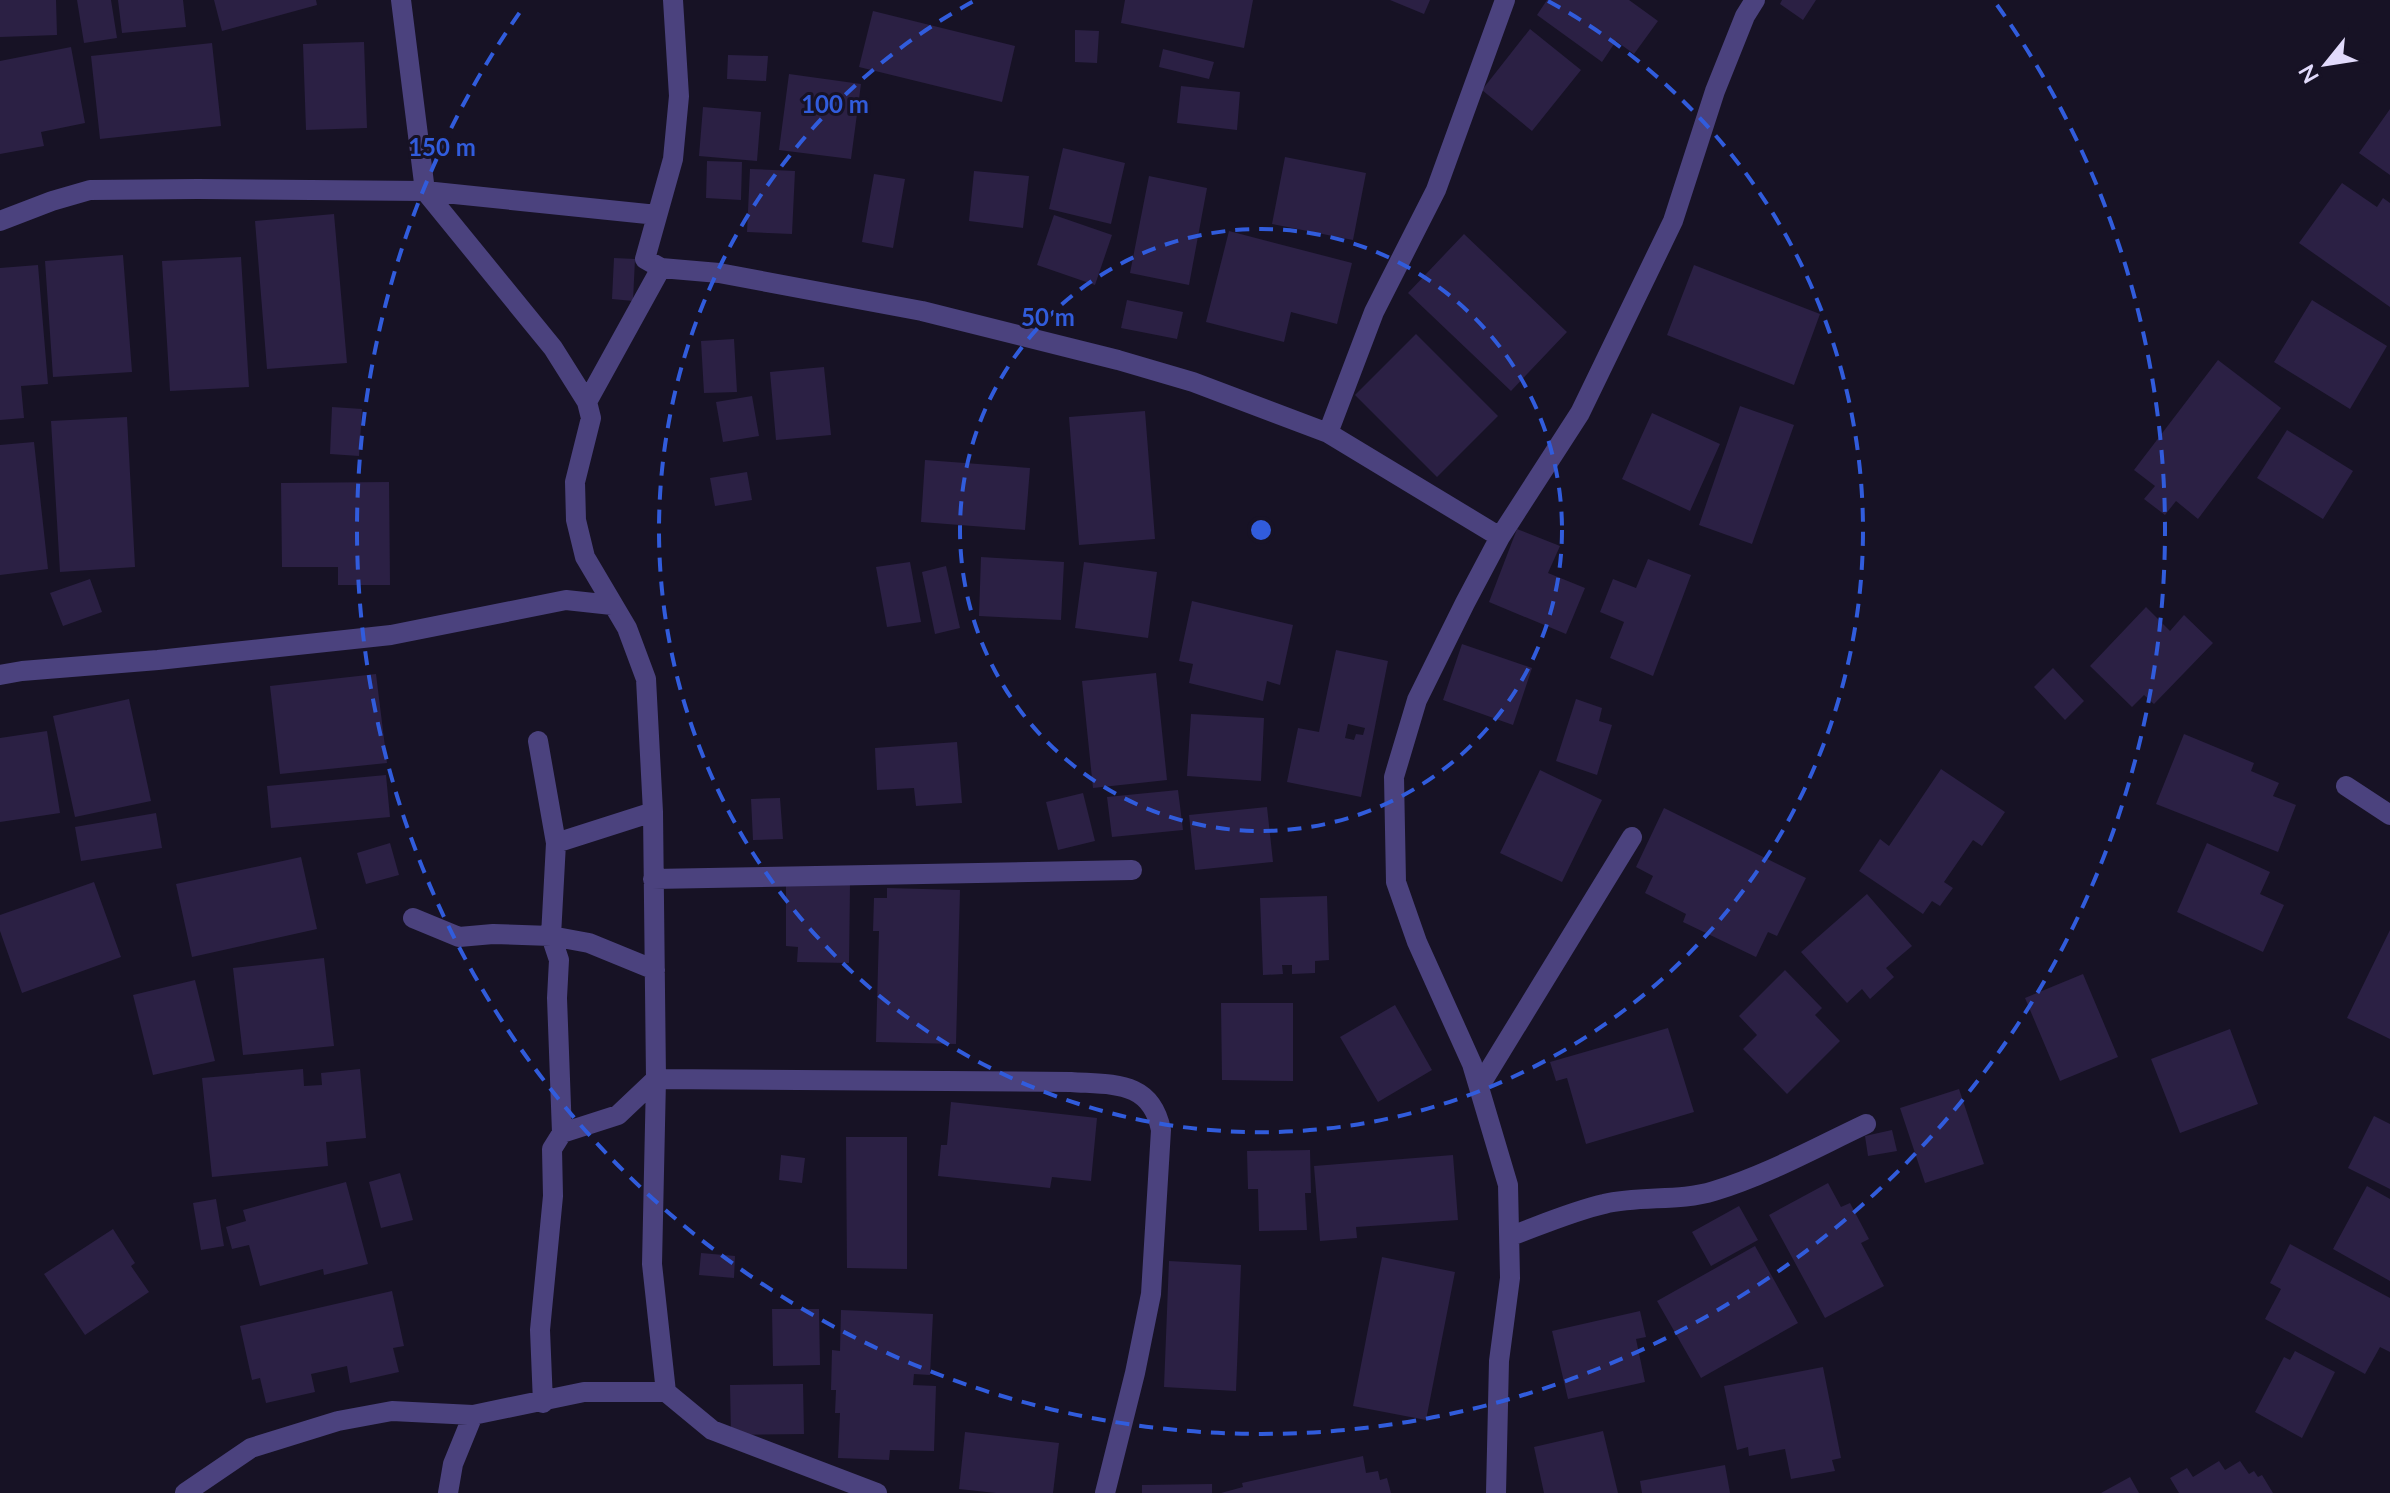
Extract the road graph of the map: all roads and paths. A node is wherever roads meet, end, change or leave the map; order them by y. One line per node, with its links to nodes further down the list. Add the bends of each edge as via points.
1 (401, 0): 5 (street)
2 (673, 0): 6 (street, via 679,96 673,159)
3 (1505, 0): 10 (street, via 1436,190 1374,312)
4 (1755, 0): 11 (street, via 1715,91 1673,221 1635,303 1580,413)
5 (425, 191): 6 (street); 7 (street, via 90,190); 9 (street, via 553,348)
6 (657, 215): 8 (street, via 645,259)
7 (0, 221)
8 (661, 268): 9 (street); 10 (street, via 719,273 922,311 1193,382)
9 (587, 402): 12 (street, via 591,418 575,482 576,520 585,557)
10 (1328, 433): 11 (street)
11 (1500, 537): 26 (street, via 1417,700 1394,777 1396,882)
12 (612, 605): 13 (street, via 566,600 391,635); 16 (street, via 627,628 646,679)
13 (0, 675)
14 (538, 741): 19 (street)
15 (2346, 786): 17 (street)
16 (653, 812): 19 (street); 21 (street)
17 (2390, 815)
18 (1632, 837): 26 (street)
19 (556, 843): 23 (street)
20 (1132, 870): 21 (street)
21 (653, 879): 24 (street)
22 (413, 918): 23 (street, via 459,937)
23 (551, 936): 24 (street, via 589,943); 28 (street, via 559,960)
24 (655, 970): 25 (street)
25 (656, 1079): 28 (street, via 618,1115); 30 (street, via 652,1264); 36 (street, via 1071,1082 1128,1087 1144,1096 1161,1130 1151,1294)
26 (1479, 1087): 29 (street, via 1508,1185)
27 (1866, 1124): 29 (street, via 1714,1191 1603,1204)
28 (562, 1133): 31 (street, via 552,1149 553,1196 540,1330)
29 (1511, 1236): 37 (street, via 1499,1361)
30 (666, 1392): 31 (street, via 584,1392); 35 (street, via 712,1430)
31 (543, 1403): 32 (street)
32 (473, 1415): 33 (street, via 392,1411 338,1421 251,1448); 34 (street, via 453,1464)
33 (185, 1493)
34 (448, 1493)
35 (877, 1493)
36 (1105, 1493)
37 (1496, 1493)

